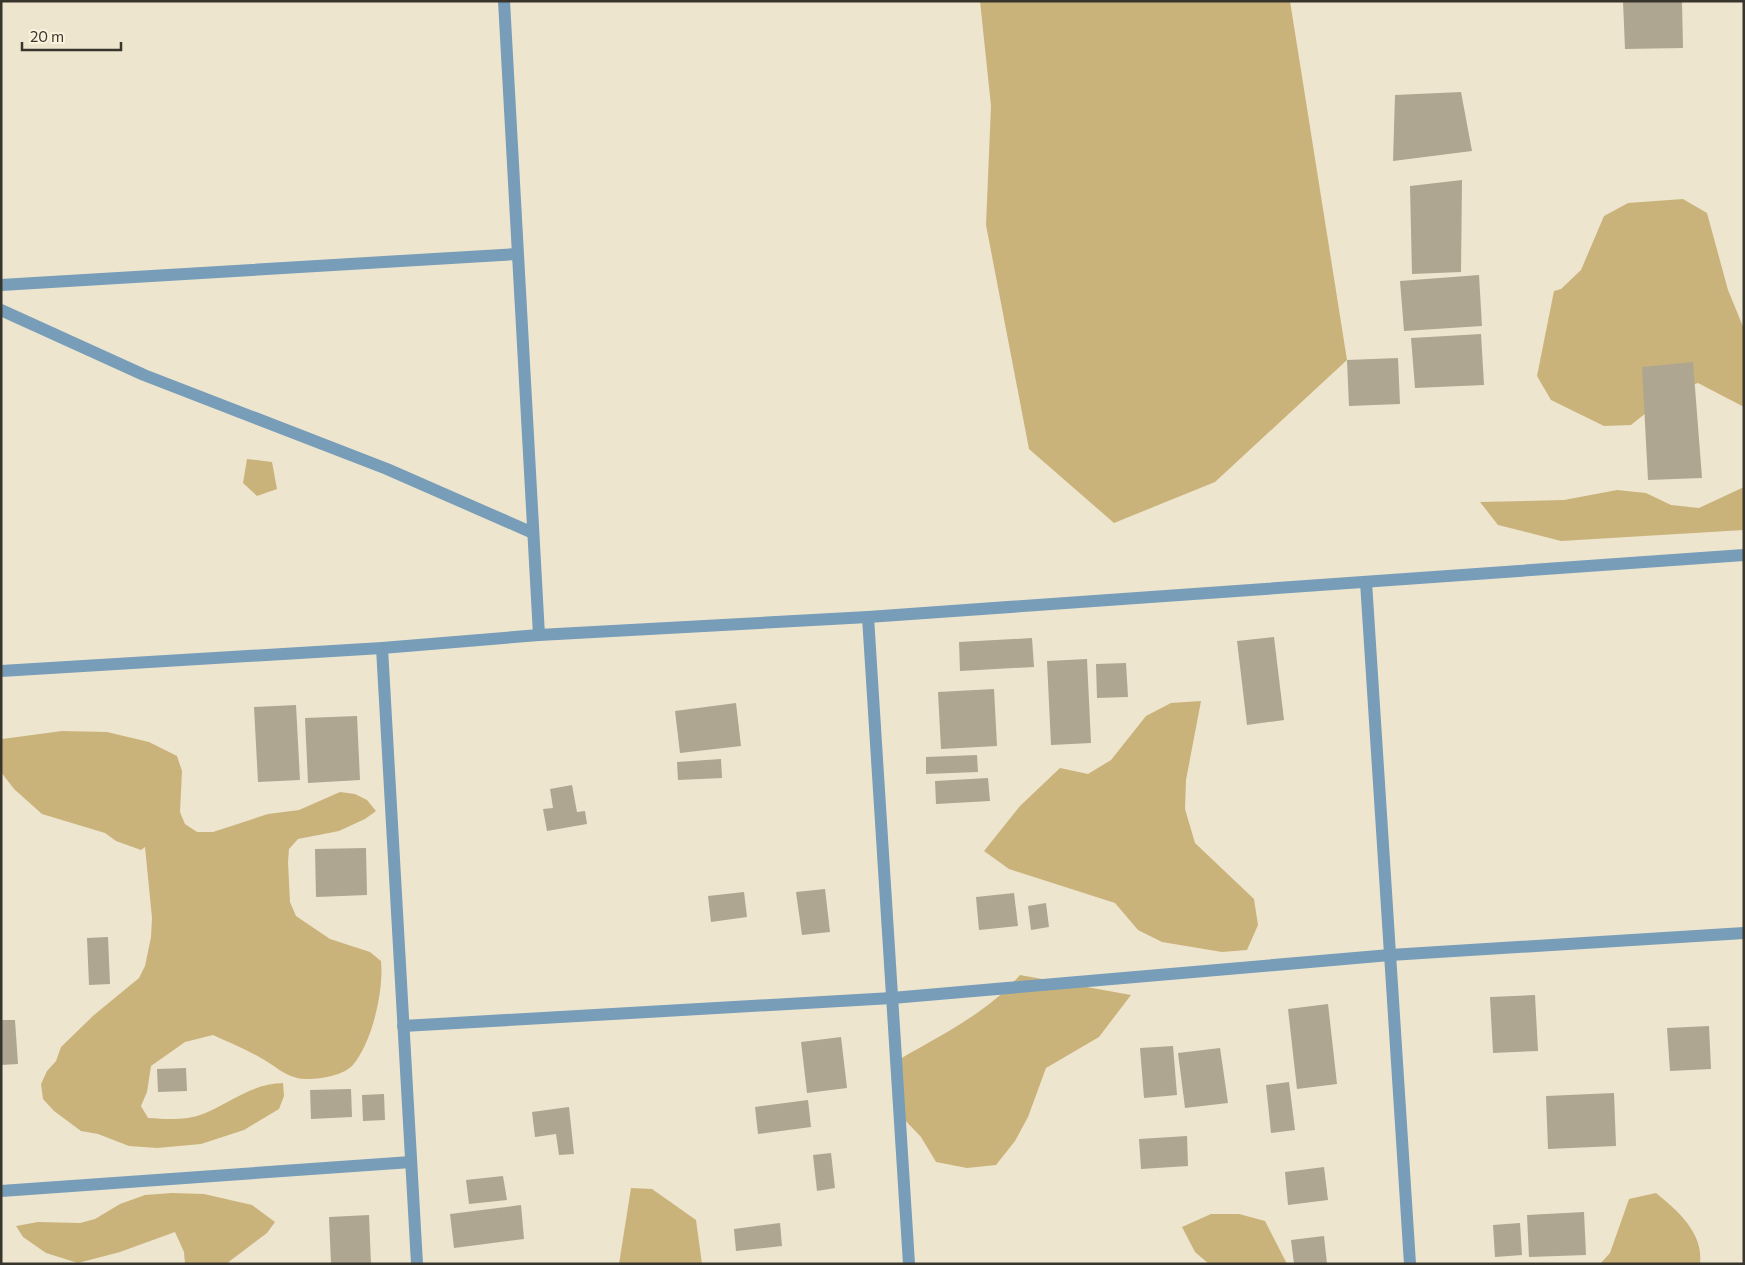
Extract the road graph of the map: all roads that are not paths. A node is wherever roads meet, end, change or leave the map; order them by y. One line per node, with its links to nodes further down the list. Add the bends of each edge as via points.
1 (504, 1): 2 (street)
2 (517, 254): 3 (street); 5 (street)
3 (1, 285)
4 (1, 310): 5 (street, via 144,375 387,469)
5 (533, 533): 9 (street)
6 (1744, 556): 7 (street)
7 (1366, 582): 8 (street); 13 (street)
8 (868, 616): 9 (street); 14 (street)
9 (538, 635): 10 (street)
10 (382, 648): 11 (street); 15 (street)
11 (1, 671)
12 (1744, 933): 13 (street)
13 (1390, 955): 14 (street); 20 (street)
14 (892, 998): 15 (street); 19 (street)
15 (403, 1026): 16 (street)
16 (411, 1162): 17 (street); 18 (street)
17 (1, 1191)
18 (417, 1264)
19 (908, 1264)
20 (1410, 1264)

